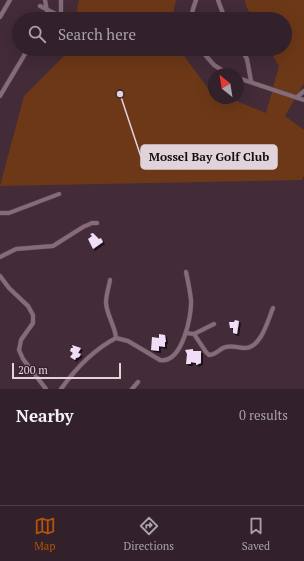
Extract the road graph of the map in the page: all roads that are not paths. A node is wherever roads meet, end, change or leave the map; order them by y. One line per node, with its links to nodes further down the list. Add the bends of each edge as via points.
1 (10, 0): 11 (street)
2 (45, 0): 7 (street)
3 (61, 0): 8 (street)
4 (196, 0): 9 (street)
5 (218, 0): 10 (street)
6 (40, 6): 7 (street)
7 (47, 11)
8 (61, 12)
9 (193, 12)
10 (222, 12)
11 (0, 17)
12 (24, 56): 19 (street)
13 (206, 56): 15 (street)
14 (246, 56): 17 (street)
15 (219, 68)
16 (244, 79): 17 (street)
17 (251, 81): 20 (street)
18 (304, 91): 20 (street)
19 (0, 96)
20 (297, 97): 21 (street)
21 (304, 100)
22 (59, 194): 23 (street, via 9,213)
23 (0, 212)
24 (97, 223): 25 (street, via 82,227 53,246 16,249)
25 (0, 257)
26 (186, 272): 31 (street, via 191,301)
27 (0, 276): 35 (street, via 33,315 33,323 21,340 19,350)
28 (110, 280): 33 (street, via 106,301)
29 (273, 308): 32 (street, via 260,339 248,348 227,347 209,355)
30 (214, 324): 32 (street)
31 (186, 333): 32 (street); 33 (street, via 175,355 165,361 155,358 128,341)
32 (194, 334)
33 (116, 338): 36 (street, via 79,366)
34 (138, 382): 37 (street)
35 (46, 389)
36 (61, 389)
37 (132, 389)

